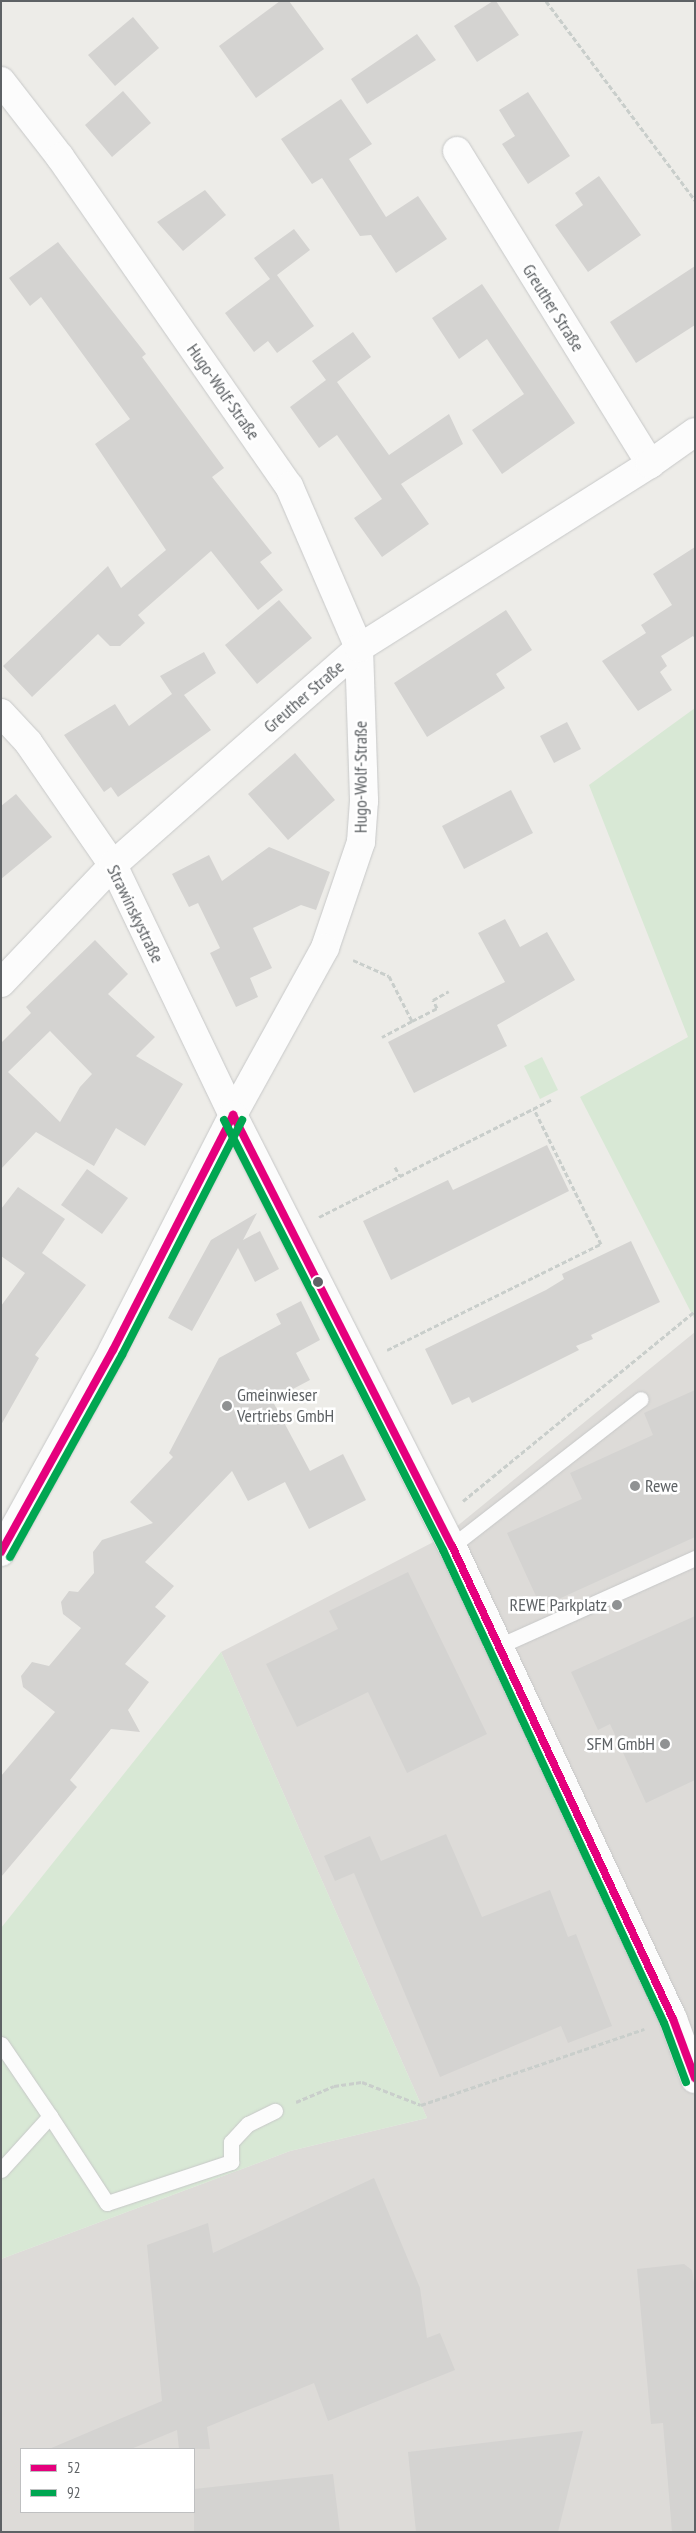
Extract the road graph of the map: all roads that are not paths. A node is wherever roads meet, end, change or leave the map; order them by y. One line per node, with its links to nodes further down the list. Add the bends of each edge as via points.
1 (1, 81): 5 (street, Hugo-Wolf-Straße, via 60,157 289,486)
2 (457, 151): 4 (street, Greuther Straße)
3 (695, 432): 4 (street, Greuther Straße)
4 (650, 464): 5 (street, Greuther Straße)
5 (360, 648): 7 (street, Greuther Straße); 9 (street, Hugo-Wolf-Straße, via 364,801 361,842 325,948)
6 (1, 713): 7 (street, Strawinskystraße, via 28,742)
7 (113, 865): 8 (street, Greuther Straße); 9 (street, Strawinskystraße)
8 (1, 983)
9 (233, 1116): 11 (street, Strawinskystraße); 12 (street, Hugo-Wolf-Straße, via 113,1350)
10 (641, 1399): 11 (lane)
11 (452, 1546): 14 (street, Strawinskystraße)
12 (1, 1552)
13 (695, 1558): 14 (lane)
14 (499, 1646): 16 (street, Strawinskystraße, via 673,2019)
15 (1, 2044): 18 (lane)
16 (695, 2079)
17 (275, 2111): 18 (lane, via 248,2124 231,2142 231,2162 107,2203)
18 (50, 2116): 19 (lane)
19 (1, 2170)

